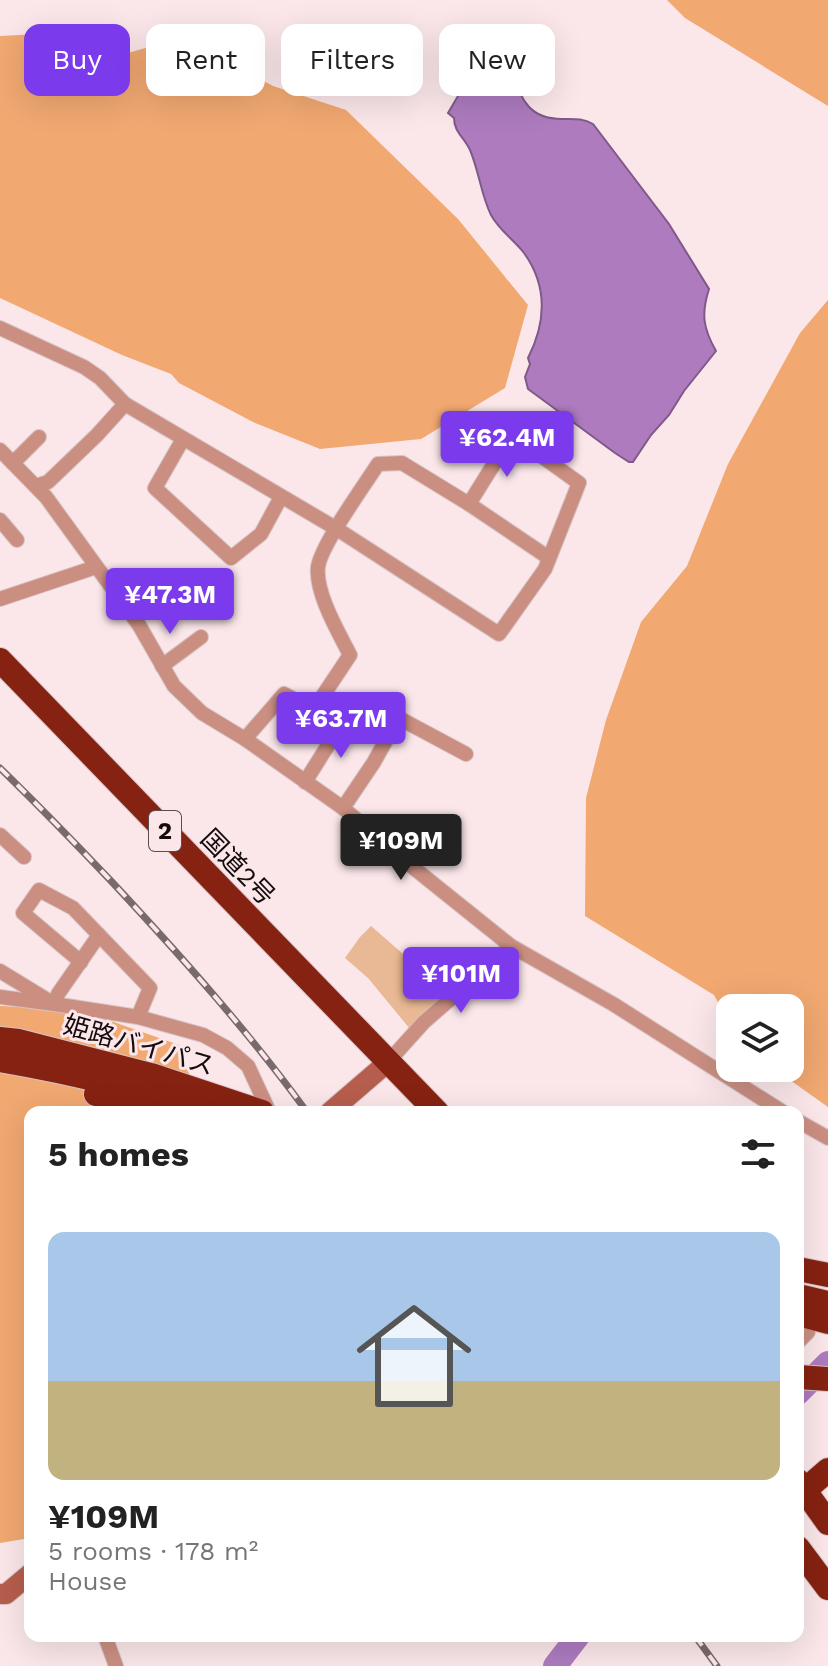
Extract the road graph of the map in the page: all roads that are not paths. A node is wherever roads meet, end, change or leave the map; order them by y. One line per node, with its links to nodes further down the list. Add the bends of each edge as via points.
1 (0, 328): 2 (street, via 84,367)
2 (125, 404): 4 (street); 7 (street, via 48,482)
3 (39, 437): 6 (street)
4 (183, 439): 8 (street); 8 (street, via 155,488 231,558 261,534)
5 (0, 450): 6 (street)
6 (13, 463): 7 (street)
7 (36, 486): 14 (street)
8 (281, 497): 11 (street)
9 (469, 504): 11 (street, via 402,463 378,464); 13 (street); 13 (street, via 512,435 579,483)
10 (0, 520): 12 (street)
11 (337, 529): 13 (street, via 499,634); 19 (street, via 318,567 330,616 350,655)
12 (17, 540)
13 (549, 558)
14 (96, 567): 15 (street); 18 (street)
15 (0, 599)
16 (201, 637): 18 (street)
17 (0, 660): 37 (highway, 国道2号 / 2, via 331,1003)
18 (162, 666): 22 (street, via 202,713)
19 (314, 709): 21 (street); 22 (street, via 284,694)
20 (399, 717): 21 (street, via 382,709 369,727 359,721); 23 (street); 25 (street)
21 (339, 723): 24 (street)
22 (245, 739): 24 (street)
23 (466, 754)
24 (305, 782): 25 (street)
25 (343, 808): 29 (street)
26 (0, 835): 27 (street)
27 (23, 851)
28 (99, 935): 30 (street); 30 (street, via 73,908 39,890 23,913); 34 (street, via 150,988)
29 (511, 946): 37 (street, via 424,1022); 46 (street)
30 (81, 962): 33 (street)
31 (0, 971): 33 (street)
32 (0, 997): 33 (street)
33 (54, 1004): 34 (street)
34 (138, 1017): 42 (street, via 203,1035 227,1048 248,1066)
35 (0, 1039): 41 (highway, 姫路バイパス, via 151,1075)
36 (0, 1060): 40 (highway, 姫路バイパス, via 96,1079)
37 (384, 1066): 43 (main road); 44 (highway); 45 (highway, 国道2号 / 2)
38 (0, 1067): 39 (highway)
39 (130, 1106)
40 (188, 1106)
41 (247, 1106)
42 (267, 1106)
43 (337, 1106)
44 (414, 1106)
45 (430, 1106)
46 (774, 1106)
47 (804, 1124): 48 (street)
48 (828, 1138)
49 (804, 1270): 50 (highway)
50 (828, 1275)
51 (804, 1297): 52 (highway)
52 (828, 1303)
53 (804, 1377): 54 (highway)
54 (828, 1379)
55 (828, 1470): 56 (highway)
56 (804, 1484)
57 (804, 1490): 58 (highway)
58 (828, 1523)
59 (804, 1556): 61 (highway)
60 (24, 1579): 62 (main road)
61 (828, 1588)
62 (0, 1594)
63 (107, 1642): 64 (street)
64 (116, 1666)

